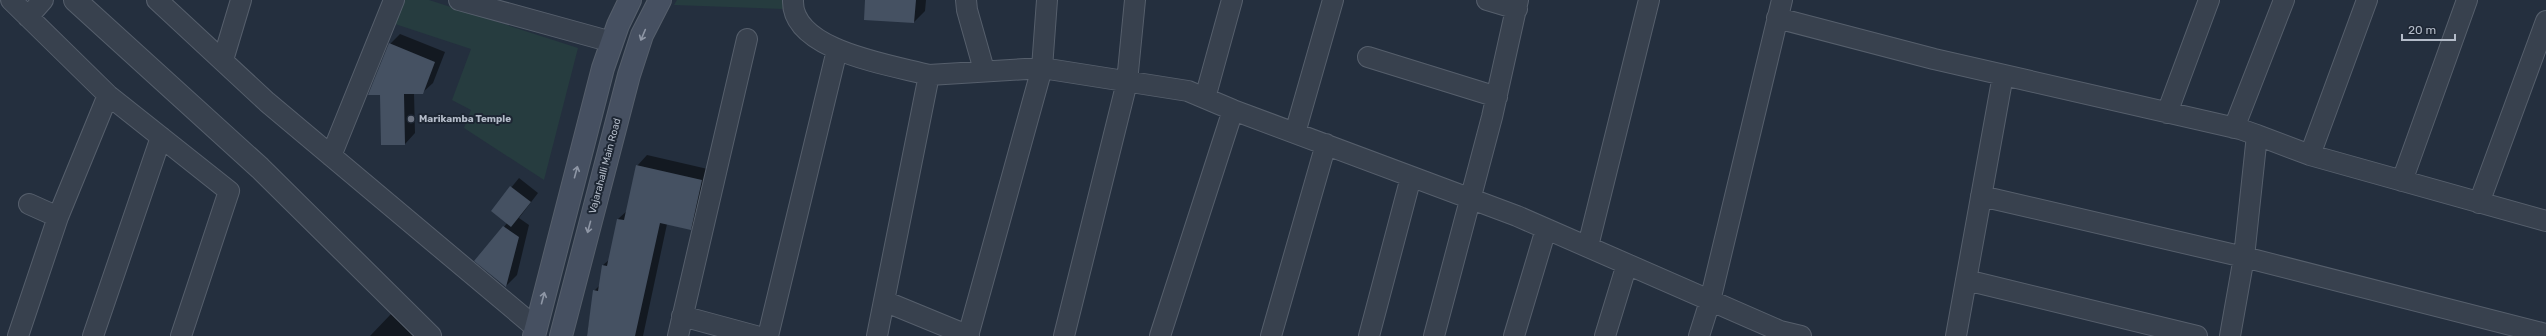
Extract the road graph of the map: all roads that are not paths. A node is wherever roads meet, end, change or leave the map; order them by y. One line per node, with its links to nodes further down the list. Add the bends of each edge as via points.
1 (11, 0): 24 (street)
2 (43, 0): 24 (street)
3 (75, 0): 70 (street, via 260,168)
4 (157, 0): 30 (street)
5 (241, 0): 30 (street)
6 (394, 0): 47 (street)
7 (459, 0): 27 (street)
8 (630, 0): 27 (main road)
9 (660, 0): 71 (main road, Vajarahalli Main Road, one-way to 71, via 642,35 629,76)
10 (793, 0): 28 (street, via 796,18 803,29)
11 (966, 0): 32 (street)
12 (1047, 0): 31 (street)
13 (1135, 0): 35 (street)
14 (1232, 0): 38 (street)
15 (1333, 0): 42 (street)
16 (1487, 0): 22 (street)
17 (1649, 0): 57 (street)
18 (2209, 0): 40 (street)
19 (2284, 0): 41 (street)
20 (2367, 0): 46 (street)
21 (2467, 0): 49 (street)
22 (1517, 4): 37 (street)
23 (1779, 9): 34 (street); 62 (street)
24 (28, 17): 36 (street)
25 (2546, 22): 52 (street)
26 (747, 39): 63 (street)
27 (612, 42): 64 (main road, one-way to 27)
28 (837, 50): 33 (street); 74 (street)
29 (1368, 57): 37 (street)
30 (223, 60): 47 (street)
31 (1042, 68): 32 (street); 35 (street); 76 (street)
32 (984, 70): 33 (street)
33 (930, 75): 61 (street)
34 (2003, 75): 40 (street); 50 (street)
35 (1127, 82): 38 (street, via 1188,91); 77 (street)
36 (108, 95): 44 (street); 54 (street)
37 (1497, 97): 51 (street)
38 (1205, 98): 39 (street)
39 (1233, 110): 42 (street); 78 (street)
40 (2167, 112): 41 (street)
41 (2234, 128): 43 (street)
42 (1295, 133): 45 (street)
43 (2257, 135): 46 (street); 58 (street)
44 (161, 137): 68 (street); 69 (street, via 229,191)
45 (1326, 144): 48 (street); 79 (street)
46 (2310, 155): 49 (street)
47 (331, 156): 64 (street)
48 (1411, 177): 51 (street); 80 (street)
49 (2402, 181): 52 (street)
50 (1981, 196): 58 (street); 60 (street)
51 (1471, 199): 56 (street); 81 (street)
52 (2479, 203): 55 (street)
53 (29, 204): 54 (street)
54 (58, 217): 67 (street)
55 (2546, 221)
56 (1546, 229): 57 (street); 82 (street)
57 (1588, 246): 59 (street)
58 (2244, 257): 66 (street); 88 (street)
59 (1627, 264): 62 (street); 83 (street)
60 (1966, 280): 86 (street); 87 (street)
61 (884, 301): 75 (street); 76 (street)
62 (1710, 301): 65 (street); 84 (street)
63 (682, 316): 72 (street); 73 (street)
64 (535, 332)
65 (1780, 334): 85 (street)
66 (2546, 334)
67 (18, 336)
68 (93, 336)
69 (181, 336)
70 (430, 336)
71 (561, 336)
72 (678, 336)
73 (756, 336)
74 (768, 336)
75 (877, 336)
76 (968, 336)
77 (1064, 336)
78 (1160, 336)
79 (1271, 336)
80 (1369, 336)
81 (1434, 336)
82 (1514, 336)
83 (1605, 336)
84 (1699, 336)
85 (1801, 336)
86 (1956, 336)
87 (2197, 336)
88 (2230, 336)

